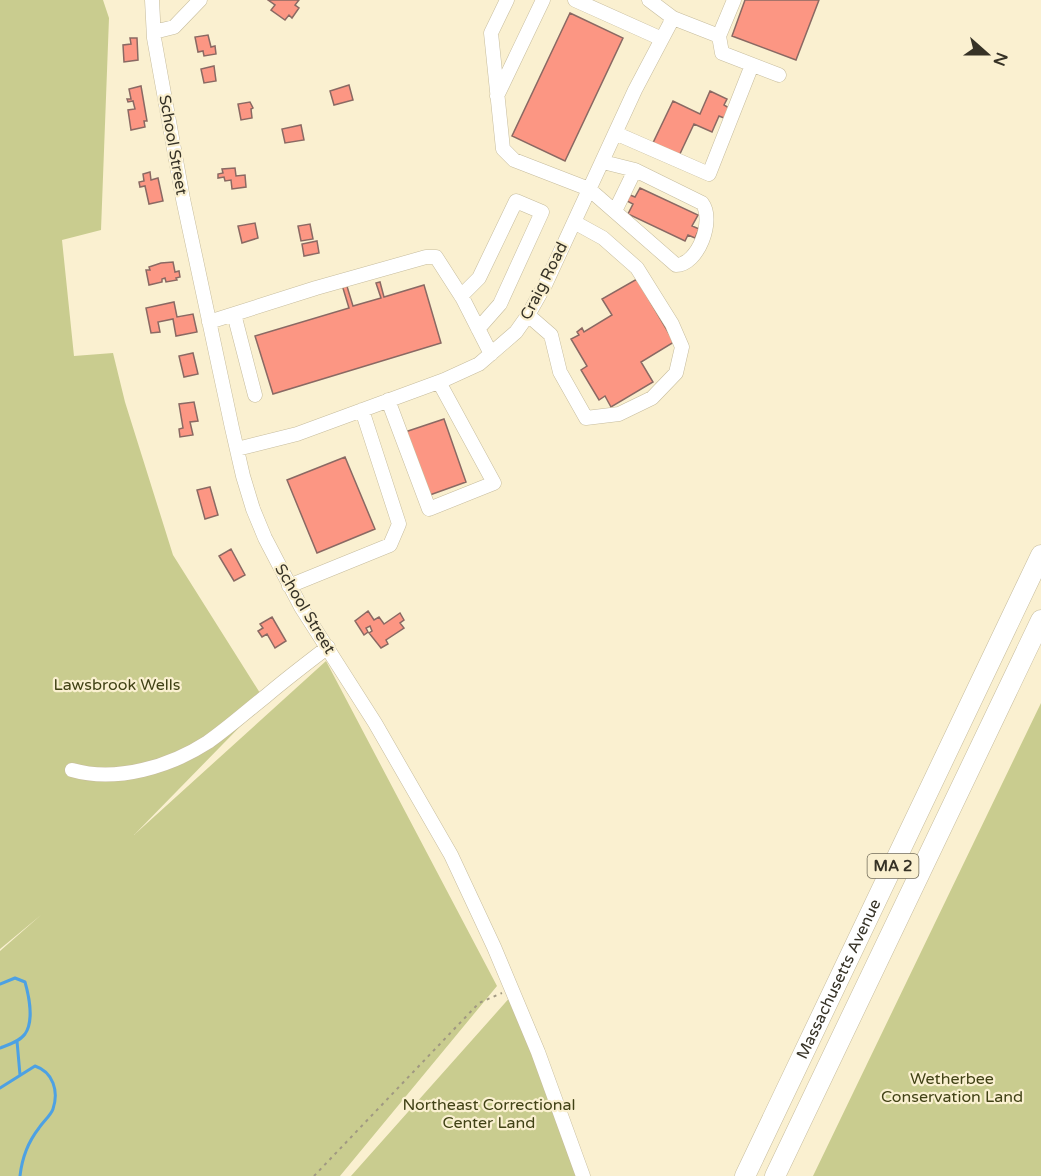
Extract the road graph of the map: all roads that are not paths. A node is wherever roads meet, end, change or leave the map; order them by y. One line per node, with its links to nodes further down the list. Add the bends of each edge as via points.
1 (152, 0): 9 (street, School Street)
2 (200, 0): 9 (street, via 174,27)
3 (507, 0): 14 (street, via 491,33)
4 (543, 0): 14 (street)
5 (575, 0): 11 (street)
6 (649, 0): 8 (street)
7 (734, 0): 10 (street)
8 (673, 18): 10 (street); 11 (street, Craig Road)
9 (154, 32): 24 (street, School Street)
10 (719, 36): 12 (street, via 722,53)
11 (662, 39): 15 (street, Craig Road)
12 (752, 65): 13 (street); 15 (street, via 709,174)
13 (779, 75)
14 (497, 96): 18 (street, via 503,149 514,160)
15 (615, 133): 16 (street, Craig Road)
16 (603, 162): 17 (street); 18 (street, Craig Road)
17 (635, 170): 19 (street); 19 (street, via 702,203 707,228 693,255 683,265 676,264)
18 (589, 189): 19 (street); 20 (street, Craig Road)
19 (615, 211)
20 (574, 222): 23 (street, Craig Road); 23 (street, via 603,238 637,268 682,347 676,373 652,398 619,414 586,418 561,372 551,335)
21 (461, 296): 22 (street, via 436,257 426,257); 25 (street); 25 (street, via 479,278 516,201 542,212 500,304)
22 (234, 314): 24 (street); 28 (street)
23 (528, 315): 26 (street, Craig Road)
24 (208, 322): 31 (street, School Street)
25 (478, 329): 26 (street)
26 (491, 354): 27 (street, Craig Road, via 479,364)
27 (439, 382): 29 (street, Craig Road); 29 (street, via 494,483 429,509)
28 (255, 395)
29 (388, 400): 30 (street, Craig Road)
30 (362, 410): 31 (street, Craig Road, via 297,434); 33 (street, via 399,524 390,545)
31 (237, 449): 33 (street, School Street, via 257,519)
32 (1041, 555): 38 (highway, Massachusetts Avenue / MA 2)
33 (290, 586): 35 (street, School Street)
34 (1041, 620): 39 (highway, Massachusetts Avenue / MA 2)
35 (328, 648): 36 (street, via 188,754 133,772); 37 (street, School Street, via 451,855 538,1052)
36 (72, 770)
37 (583, 1176)
38 (745, 1176)
39 (775, 1176)

